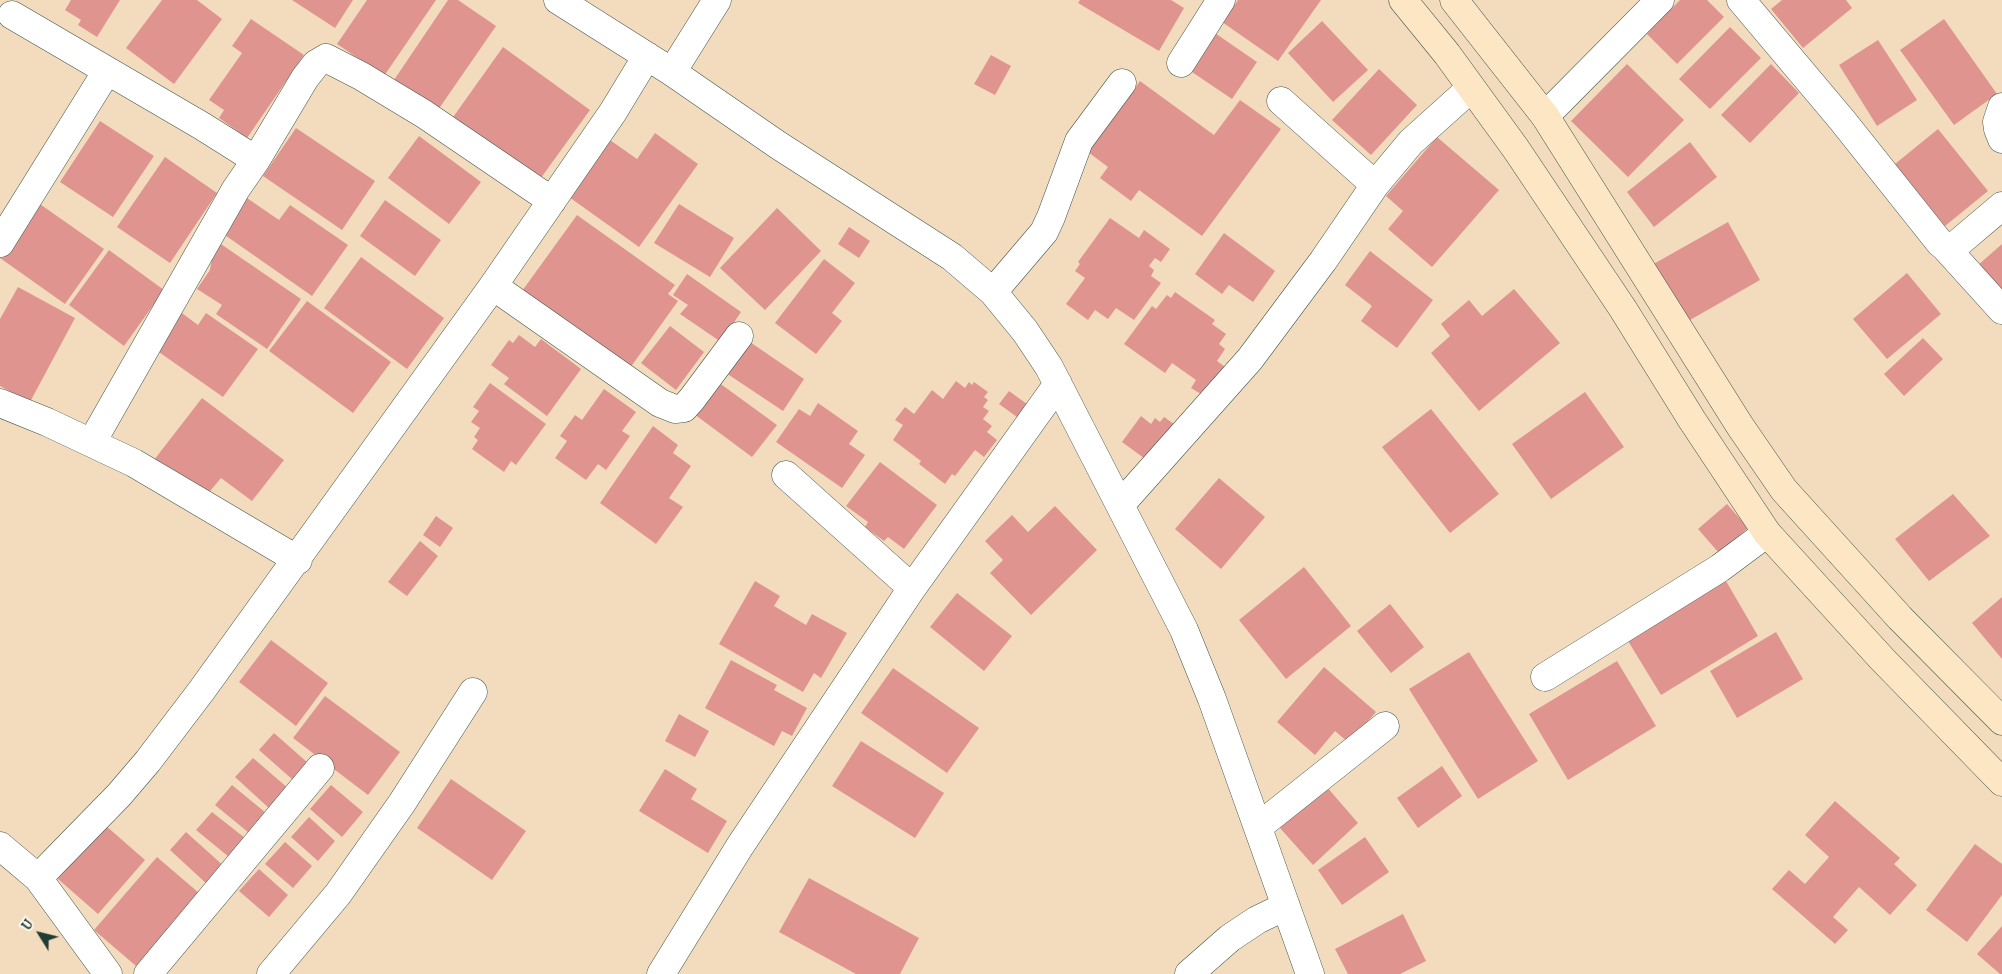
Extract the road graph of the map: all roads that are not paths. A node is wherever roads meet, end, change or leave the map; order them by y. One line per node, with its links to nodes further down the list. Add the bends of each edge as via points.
1 (558, 0): 9 (street)
2 (717, 0): 12 (street)
3 (1221, 0): 10 (street)
4 (1403, 0): 14 (street)
5 (1454, 0): 17 (street)
6 (1660, 0): 17 (street)
7 (1741, 0): 24 (street)
8 (12, 15): 11 (street)
9 (647, 56): 12 (street); 21 (street)
10 (1181, 63)
11 (108, 71): 19 (street); 23 (street)
12 (672, 72): 26 (street, via 952,258)
13 (1122, 83): 26 (street, via 1078,141 1044,232)
14 (1471, 88): 20 (street, via 1410,142); 34 (street, via 1516,149 1623,309)
15 (1281, 101): 20 (street)
16 (2002, 107): 18 (street, via 1997,122)
17 (1545, 116): 39 (street, via 1740,426 1784,490 1900,618)
18 (2002, 139)
19 (256, 160): 21 (street, via 305,78 316,64 326,58 424,114); 31 (street, via 236,189)
20 (1375, 185): 33 (street, via 1323,262 1250,359)
21 (552, 201): 25 (street)
22 (2002, 206): 24 (street, via 1957,244)
23 (0, 243)
24 (1945, 247): 27 (street)
25 (493, 286): 28 (street, via 660,403 675,409 684,408 692,399); 35 (street)
26 (993, 292): 29 (street, via 1030,338)
27 (2002, 310)
28 (739, 336)
29 (1058, 384): 33 (street); 36 (street)
30 (0, 403): 31 (street)
31 (92, 442): 35 (street, via 134,463)
32 (786, 475): 36 (street)
33 (1121, 504): 43 (street, via 1184,630)
34 (1766, 533): 37 (street, via 1720,568); 42 (street)
35 (298, 560): 45 (street, via 148,761)
36 (912, 588): 50 (street, via 740,846)
37 (1545, 677)
38 (474, 692): 49 (street, via 338,894)
39 (2002, 720)
40 (1385, 726): 43 (street)
41 (320, 768): 48 (street)
42 (2002, 782)
43 (1258, 827): 46 (street)
44 (0, 846): 45 (street)
45 (38, 878): 47 (street)
46 (1286, 906): 51 (street, via 1230,938); 52 (street)
47 (108, 974)
48 (148, 974)
49 (271, 974)
50 (661, 974)
51 (1189, 974)
52 (1310, 974)

